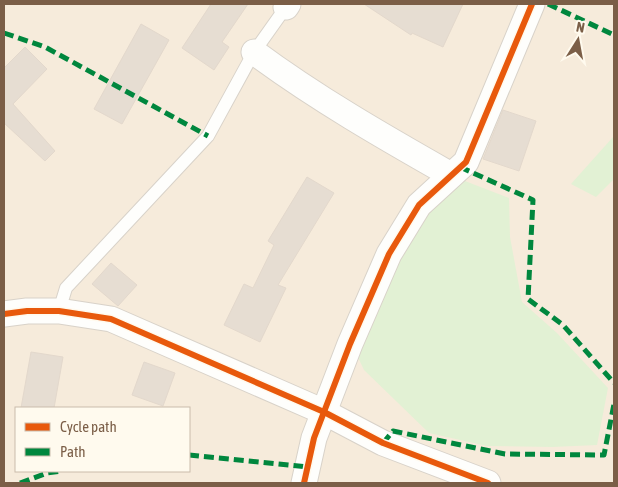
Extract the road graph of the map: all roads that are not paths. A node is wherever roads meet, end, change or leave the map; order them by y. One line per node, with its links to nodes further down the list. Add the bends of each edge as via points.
1 (532, 4): 4 (street, via 466,162)
2 (287, 6): 3 (lane)
3 (254, 52): 4 (street, via 283,74); 5 (lane, via 208,136 66,288)
4 (451, 175): 7 (street, via 419,204 389,254)
5 (59, 311): 6 (street); 7 (street, via 110,319)
6 (4, 314)
7 (324, 412): 8 (street, via 314,438); 9 (street, via 383,443)
8 (304, 483)
9 (488, 483)

